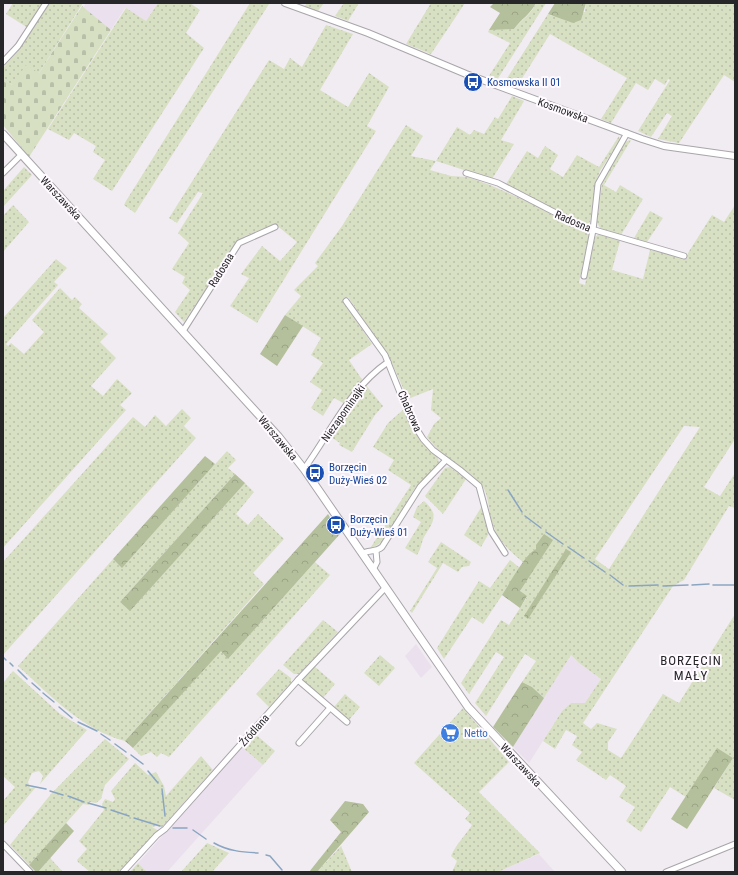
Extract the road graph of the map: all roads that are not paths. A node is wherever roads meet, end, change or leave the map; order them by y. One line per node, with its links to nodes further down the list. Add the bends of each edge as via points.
1 (46, 3): 3 (street, via 18,46)
2 (285, 3): 4 (street, Kosmowska)
3 (3, 62)
4 (626, 133): 7 (street, Kosmowska, via 664,146); 11 (street, via 598,184)
5 (3, 134): 6 (main road, Warszawska)
6 (22, 154): 8 (street); 15 (main road, Warszawska)
7 (735, 156)
8 (3, 173)
9 (466, 173): 11 (street, Radosna, via 498,183 564,219)
10 (275, 227): 15 (street, Radosna, via 238,243)
11 (593, 230): 12 (street, Radosna); 13 (street)
12 (684, 256)
13 (584, 276)
14 (346, 301): 16 (street, Chabrowa)
15 (183, 331): 18 (main road, Warszawska, via 278,436)
16 (388, 362): 17 (street, Chabrowa, via 416,429 433,450); 18 (street, Niezapominajki, via 355,392)
17 (446, 460): 19 (street, via 420,487 382,547); 20 (street, Chabrowa, via 479,486 492,531)
18 (304, 469): 21 (main road, Warszawska)
19 (376, 551): 21 (street); 22 (street, via 377,562)
20 (505, 553)
21 (362, 554): 22 (main road, Warszawska)
22 (373, 570): 23 (main road, Warszawska)
23 (385, 588): 24 (street, Źródlana); 32 (main road, Warszawska, via 468,707)
24 (298, 680): 25 (street); 31 (street, Źródlana, via 165,829)
25 (330, 708): 26 (street); 27 (street)
26 (347, 722)
27 (299, 743)
28 (3, 844): 30 (street)
29 (735, 844): 33 (street)
30 (30, 872)
31 (123, 872)
32 (622, 872)
33 (666, 872)

